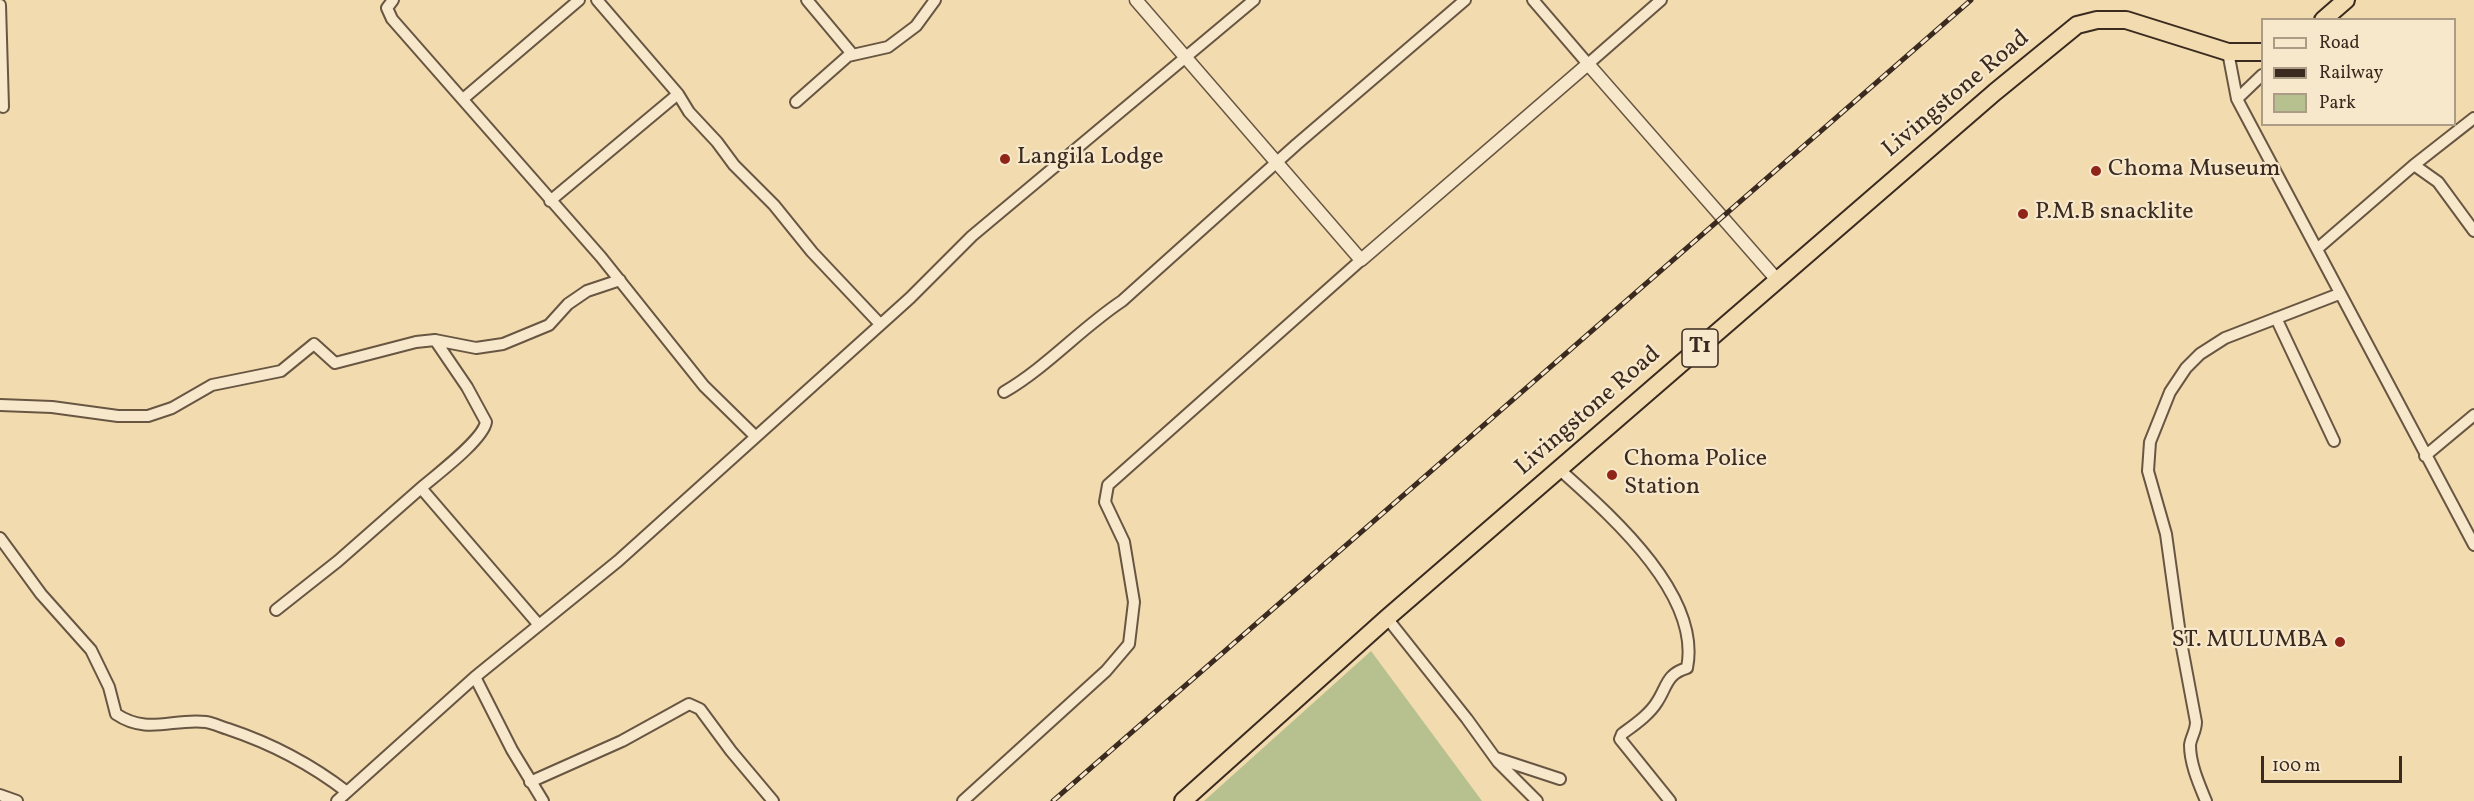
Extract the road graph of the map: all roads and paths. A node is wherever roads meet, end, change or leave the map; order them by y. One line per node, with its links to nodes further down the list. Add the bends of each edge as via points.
1 (393, 0): 21 (street, via 387,8 392,18)
2 (579, 0): 21 (street)
3 (597, 0): 20 (street)
4 (807, 0): 16 (street)
5 (935, 0): 16 (street, via 916,26 888,47)
6 (1136, 0): 17 (street)
7 (1254, 0): 17 (street)
8 (1465, 0): 26 (street)
9 (1533, 0): 18 (street)
10 (1661, 0): 18 (street)
11 (2346, 0): 13 (highway)
12 (0, 5): 24 (street)
13 (2325, 18)
14 (2228, 52): 15 (highway, Livingstone Road / T1); 22 (street); 33 (highway, Livingstone Road / T1, via 2126,20 2077,25)
15 (2261, 52)
16 (853, 55): 23 (street)
17 (1186, 58): 26 (street); 36 (street, via 972,236)
18 (1588, 64): 31 (street); 33 (street)
19 (2261, 76): 22 (street)
20 (678, 94): 28 (street); 36 (street, via 734,165)
21 (463, 99): 28 (street)
22 (2236, 99): 30 (street)
23 (796, 102)
24 (3, 107)
25 (2474, 118): 27 (street)
26 (1277, 164): 31 (street); 38 (street, via 1122,301)
27 (2414, 165): 29 (street, via 2438,182); 30 (street)
28 (550, 201): 32 (street)
29 (2474, 231)
30 (2317, 249): 34 (street)
31 (1361, 260): 61 (street, via 1108,485 1105,502 1124,542 1134,602 1129,644 1106,671)
32 (620, 280): 37 (street, via 587,291 549,325 503,344 476,348); 41 (street, via 704,386)
33 (1778, 281): 44 (highway, Livingstone Road / T1)
34 (2339, 294): 35 (street); 43 (street)
35 (2277, 318): 42 (street); 65 (street, via 2225,338 2200,354 2169,392 2150,442 2148,471 2166,534 2196,722 2190,743 2192,757)
36 (880, 324): 41 (street)
37 (435, 340): 39 (street, via 335,363 314,344 281,371 213,385 172,408 148,416); 45 (street, via 486,422 463,453)
38 (1004, 392)
39 (0, 405)
40 (2474, 415): 43 (street)
41 (755, 436): 50 (street, via 618,561)
42 (2334, 441)
43 (2425, 456): 47 (street)
44 (1560, 470): 49 (highway, Livingstone Road / T1); 64 (street, via 1651,564 1683,617 1690,657 1687,668 1678,671 1664,686 1657,702 1620,739)
45 (421, 488): 48 (street); 50 (street)
46 (0, 538): 55 (street, via 41,594 91,650 109,687 116,714 145,726 206,722 244,735 322,773)
47 (2474, 545)
48 (276, 610)
49 (1387, 618): 52 (street); 62 (highway, Livingstone Road / T1)
50 (539, 625): 51 (street)
51 (475, 677): 54 (street); 55 (street)
52 (1495, 758): 53 (street); 63 (street)
53 (1560, 779)
54 (531, 782): 59 (street); 60 (street, via 622,741 689,704 700,709)
55 (347, 792): 58 (street)
56 (0, 795): 57 (street)
57 (17, 801)
58 (337, 801)
59 (543, 801)
60 (773, 801)
61 (963, 801)
62 (1183, 801)
63 (1537, 801)
64 (1670, 801)
65 (2206, 801)

